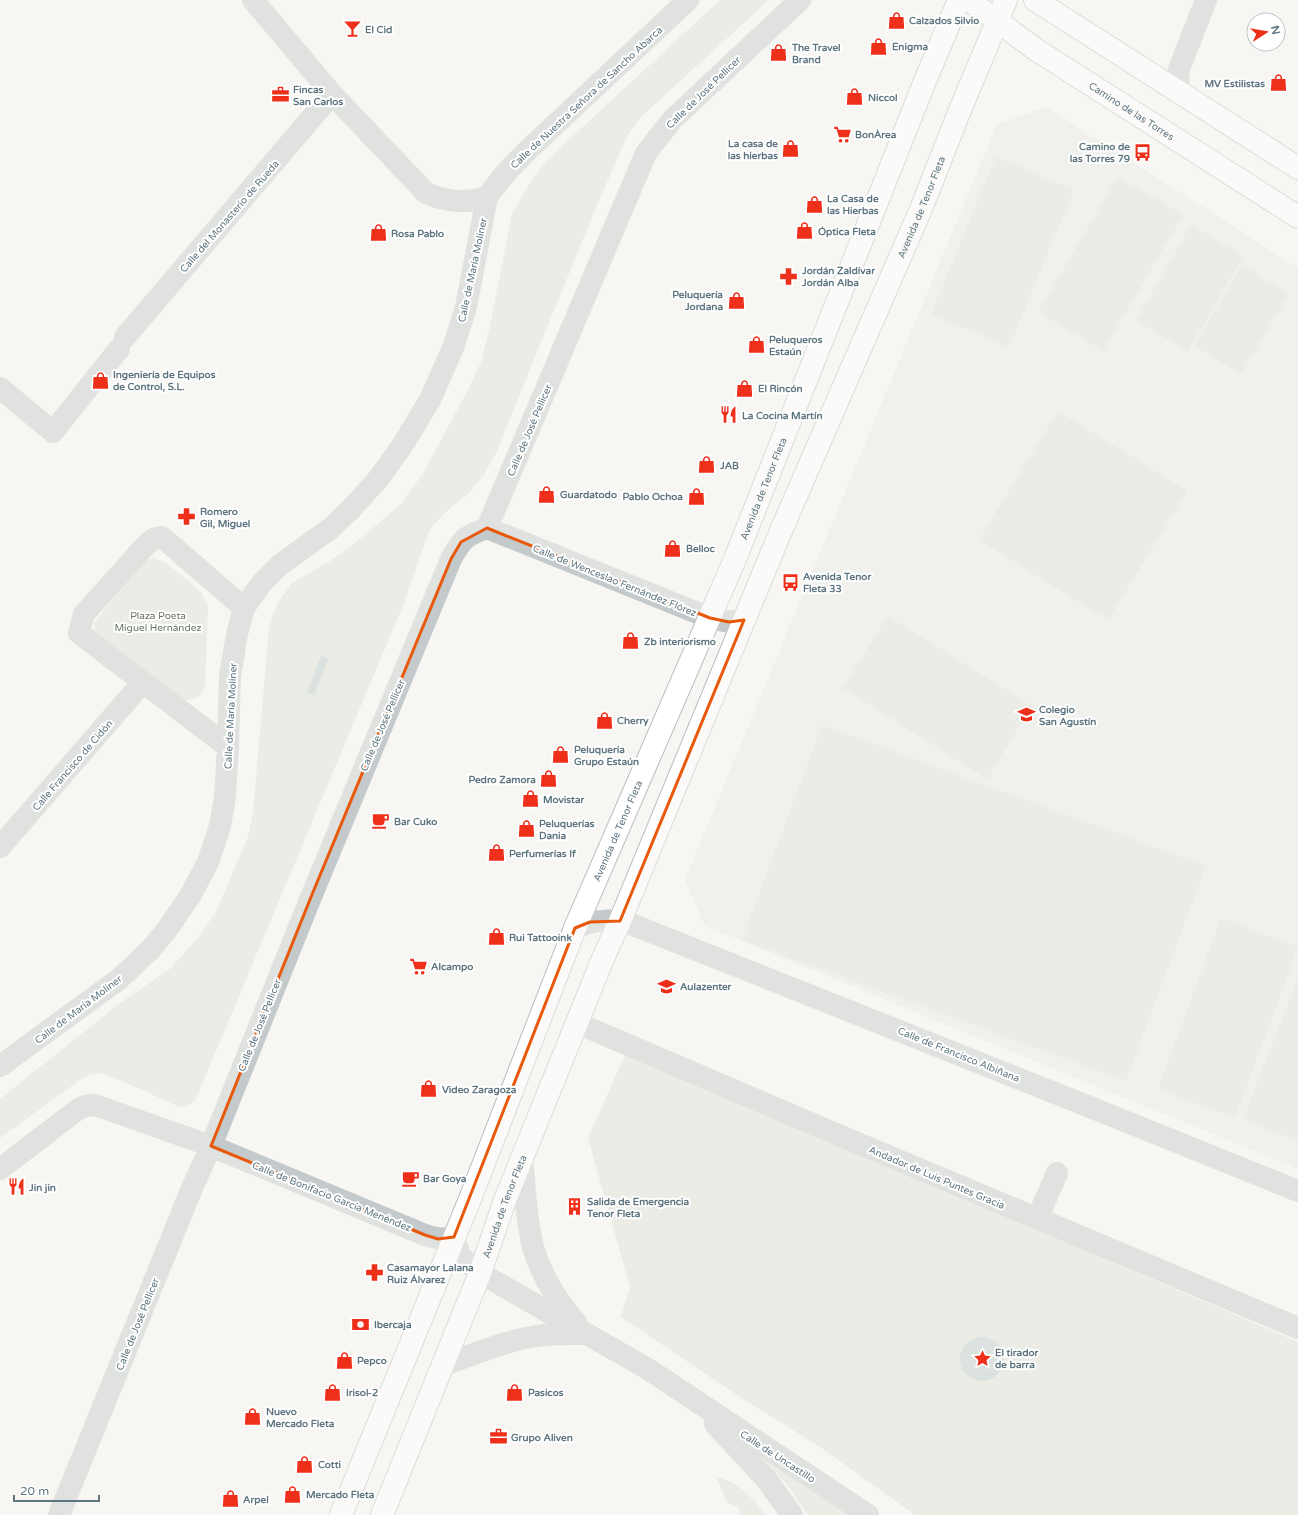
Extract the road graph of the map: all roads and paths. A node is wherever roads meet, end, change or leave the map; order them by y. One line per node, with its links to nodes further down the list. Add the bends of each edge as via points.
1 (253, 0): 10 (street)
2 (688, 0): 13 (street, Calle de Nuestra Señora de Sancho Abarca, via 526,152)
3 (800, 0): 16 (street, Calle de José Pellicer, via 672,120 646,153)
4 (959, 0): 18 (main road, Avenida de Tenor Fleta)
5 (969, 0): 9 (main road, Camino de las Torres)
6 (1006, 0): 9 (main road, Avenida de Tenor Fleta)
7 (1035, 0): 11 (main road)
8 (1206, 0): 11 (street, via 1179,69 1178,86)
9 (997, 22): 14 (main road, Camino de las Torres); 19 (main road, Avenida de Tenor Fleta, via 921,209)
10 (332, 94): 13 (street, via 426,192 452,201); 15 (street, Calle del Monasterio de Rueda, via 122,343 52,432)
11 (1181, 94): 12 (main road)
12 (1298, 168)
13 (486, 197): 17 (street, Calle de María Moliner, via 466,307 454,346 431,398 379,478 330,528 280,565 261,584)
14 (1298, 217)
15 (0, 388)
16 (487, 528): 18 (street, Calle de Wenceslao Fernández Flórez); 27 (street, Calle de José Pellicer, via 474,532 461,542 451,559)
17 (244, 608): 20 (street, via 162,537 153,539 84,614 79,633); 21 (street, Calle de María Moliner, via 230,676)
18 (710, 618): 19 (street, Calle de Wenceslao Fernández Flórez, via 729,622); 24 (main road, Avenida de Tenor Fleta)
19 (744, 620): 23 (main road, Avenida de Tenor Fleta)
20 (143, 682): 21 (street); 22 (street, Calle Francisco de Cidón)
21 (228, 747): 26 (street, Calle de María Moliner, via 225,797 220,826 208,862 190,896 166,931 118,980)
22 (0, 847)
23 (620, 921): 24 (street, via 590,922); 25 (main road, Avenida de Tenor Fleta); 31 (street, Calle de Francisco Albiñana, via 667,937)
24 (575, 928): 33 (main road, Avenida de Tenor Fleta)
25 (577, 1023): 28 (main road, Avenida de Tenor Fleta); 32 (street, Andador de Luis Puntes Gracia)
26 (0, 1066)
27 (211, 1146): 29 (street, via 103,1107 90,1106 77,1110); 33 (street, Calle de Bonifacio García Menéndez, via 425,1235 438,1239); 39 (street, Calle de José Pellicer)
28 (522, 1159): 34 (main road, Avenida de Tenor Fleta); 36 (street, Calle de Uncastillo, via 533,1248 558,1300)
29 (0, 1168)
30 (1057, 1173): 32 (street)
31 (1298, 1191)
32 (1037, 1219): 35 (street, Andador de Luis Puntes Gracia)
33 (454, 1237): 34 (street, Calle de Uncastillo, via 460,1256); 40 (main road, Avenida de Tenor Fleta)
34 (480, 1273): 36 (street, Calle de Uncastillo); 37 (main road, Avenida de Tenor Fleta)
35 (1298, 1328)
36 (585, 1334): 37 (street, Calle de Uncastillo, via 536,1336); 38 (street, Calle de Uncastillo, via 648,1369)
37 (443, 1365): 41 (main road, Avenida de Tenor Fleta)
38 (688, 1396): 42 (street, Calle de Uncastillo, via 767,1480); 43 (street, Calle de Uncastillo)
39 (59, 1515)
40 (341, 1515)
41 (382, 1515)
42 (792, 1515)
43 (868, 1515)

